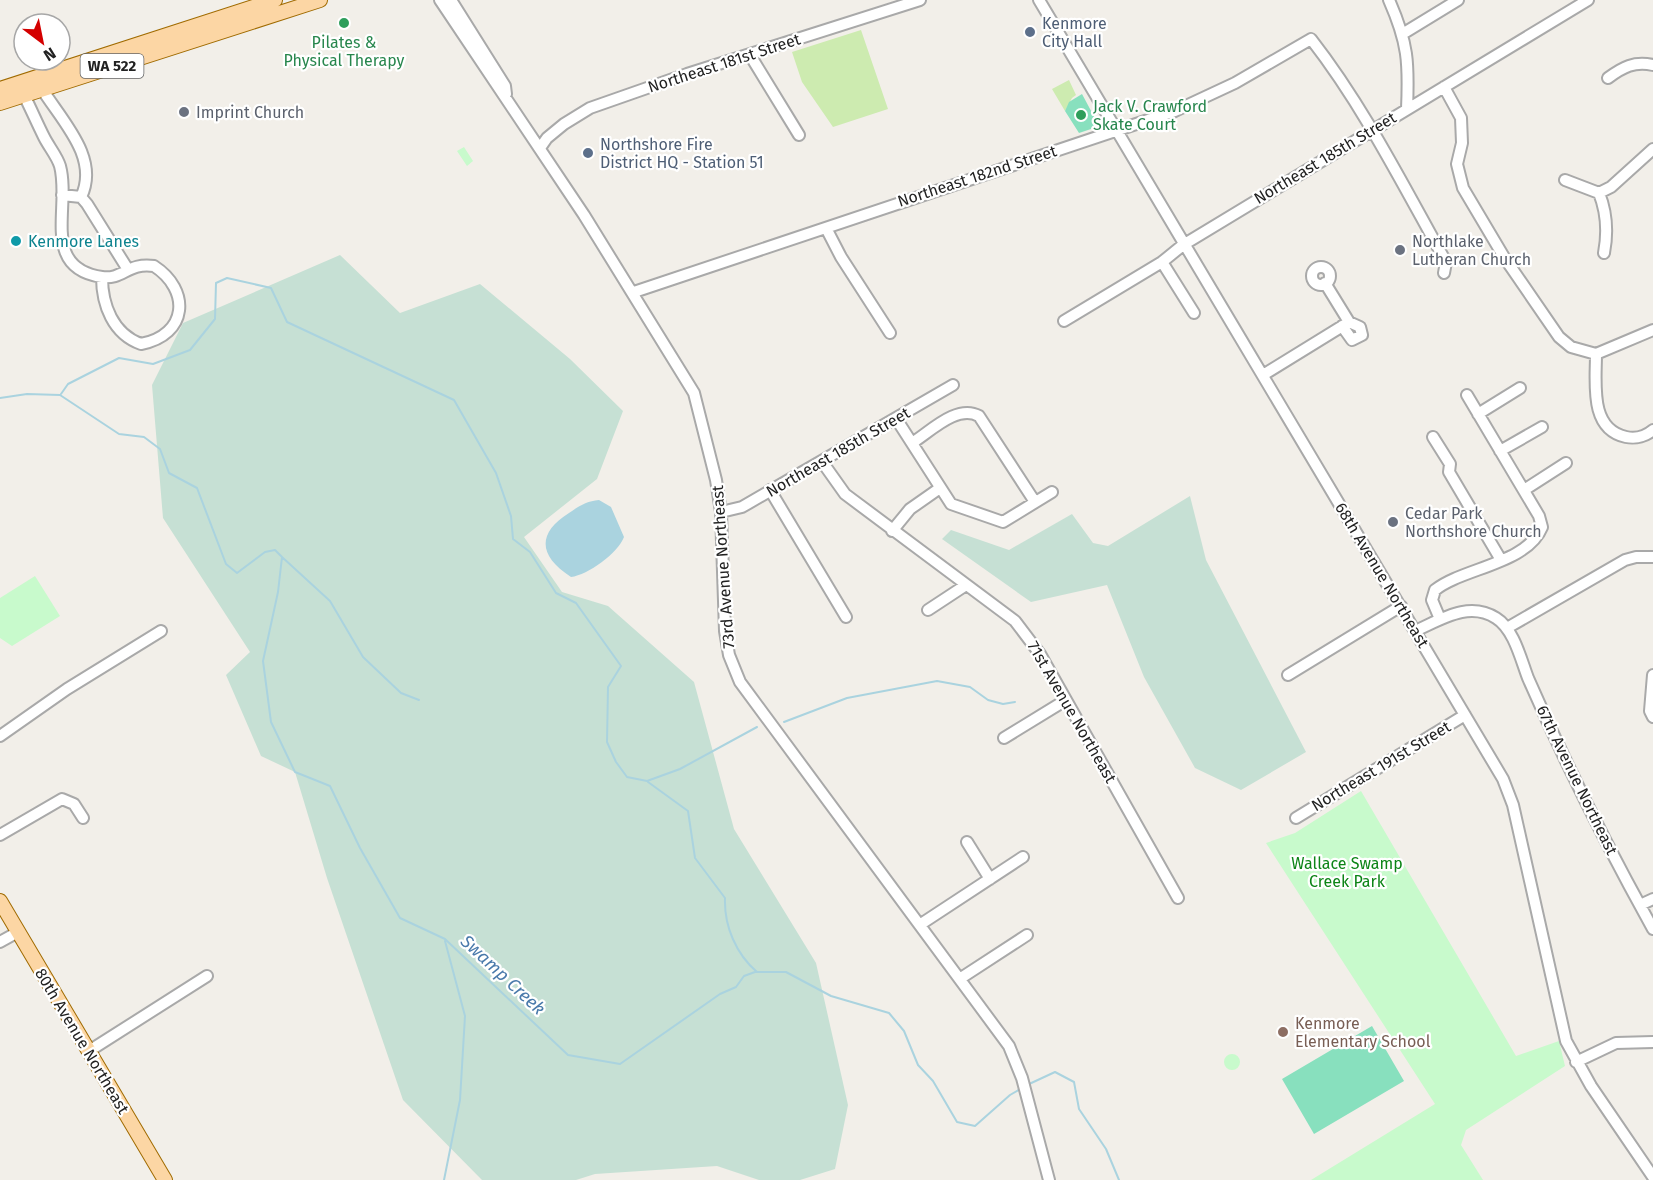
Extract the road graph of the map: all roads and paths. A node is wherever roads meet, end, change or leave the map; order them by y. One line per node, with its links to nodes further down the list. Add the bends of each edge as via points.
1 (275, 0): 11 (main road, WA 522)
2 (320, 0): 13 (main road, WA 522)
3 (440, 0): 19 (street, 73rd Avenue Northeast, via 498,89)
4 (451, 0): 19 (street, 73rd Avenue Northeast, via 505,86)
5 (920, 0): 12 (street, Northeast 181st Street)
6 (1039, 0): 23 (street, 68th Avenue Northeast)
7 (1389, 0): 10 (street)
8 (1458, 0): 10 (street)
9 (1588, 0): 16 (street, Northeast 185th Street)
10 (1404, 33): 22 (street, via 1408,56)
11 (138, 44): 13 (main road); 17 (main road, WA 522)
12 (750, 55): 25 (street); 26 (street, Northeast 181st Street, via 590,108 564,124)
13 (125, 62): 18 (main road, WA 522)
14 (1653, 65): 15 (street, via 1637,63)
15 (1608, 78)
16 (1444, 87): 22 (street, Northeast 185th Street); 45 (street, via 1461,118 1462,143 1457,164 1463,188 1559,337 1571,347)
17 (0, 89)
18 (42, 89): 20 (main road, WA 522); 31 (street, via 87,162 86,187)
19 (506, 94): 26 (street, 73rd Avenue Northeast)
20 (24, 95): 21 (main road, WA 522); 30 (street, via 59,164)
21 (0, 103)
22 (1407, 109): 24 (street, Northeast 185th Street)
23 (1117, 129): 24 (street, Northeast 182nd Street, via 1202,100 1311,39); 32 (street, Northeast 182nd Street); 33 (street, 68th Avenue Northeast)
24 (1371, 130): 33 (street, Northeast 185th Street); 37 (street, via 1446,262)
25 (799, 135)
26 (540, 148): 40 (street, 73rd Avenue Northeast)
27 (1653, 149): 29 (street)
28 (1565, 180): 29 (street)
29 (1599, 193): 34 (street, via 1607,236)
30 (62, 195): 31 (street); 38 (street, via 67,259 81,271)
31 (81, 197): 36 (street)
32 (826, 228): 40 (street, Northeast 182nd Street); 44 (street)
33 (1183, 245): 35 (street, Northeast 185th Street); 46 (street, 68th Avenue Northeast)
34 (1604, 253)
35 (1162, 262): 41 (street); 42 (street, Northeast 185th Street)
36 (128, 268): 38 (street, via 114,278); 38 (street, via 154,266 169,280 181,303 180,314 172,326 150,342 141,344 122,333 105,306)
37 (1444, 273)
38 (102, 278)
39 (1325, 283): 46 (street, via 1346,324)
40 (634, 292): 64 (street, 73rd Avenue Northeast, via 694,393)
41 (1194, 313)
42 (1064, 321)
43 (1653, 330): 45 (street)
44 (890, 333)
45 (1596, 354): 53 (street, via 1597,408 1602,421 1625,437 1637,438)
46 (1263, 375): 69 (street, 68th Avenue Northeast)
47 (953, 385): 51 (street, Northeast 185th Street)
48 (1520, 388): 50 (street)
49 (1467, 395): 50 (street)
50 (1478, 414): 56 (street)
51 (897, 420): 55 (street); 57 (street, Northeast 185th Street)
52 (1542, 427): 56 (street)
53 (1653, 430)
54 (1433, 436): 67 (street, via 1450,464 1449,472)
55 (912, 443): 61 (street); 63 (street, via 960,412 979,416)
56 (1500, 451): 60 (street)
57 (822, 463): 59 (street, Northeast 185th Street); 65 (street, 71st Avenue Northeast, via 845,494)
58 (1566, 464): 60 (street)
59 (770, 490): 64 (street, Northeast 185th Street, via 742,507); 71 (street)
60 (1524, 490): 67 (street, via 1542,527 1530,543)
61 (942, 491): 63 (street, via 957,508 1003,522); 65 (street, via 910,509)
62 (1052, 492): 63 (street)
63 (1035, 502)
64 (721, 512): 93 (street, 73rd Avenue Northeast, via 725,631 737,676)
65 (895, 533): 68 (street, 71st Avenue Northeast)
66 (1653, 557): 73 (street, via 1625,560)
67 (1502, 560): 72 (street, via 1434,590 1432,600)
68 (966, 585): 70 (street); 78 (street, 71st Avenue Northeast, via 1015,621 1040,654)
69 (1401, 606): 75 (street, 68th Avenue Northeast); 76 (street)
70 (928, 609)
71 (846, 617)
72 (1440, 619): 73 (street, via 1478,610); 75 (street)
73 (1507, 628): 92 (street, 67th Avenue Northeast, via 1541,707)
74 (161, 631): 81 (street, via 57,695)
75 (1415, 631): 80 (street, 68th Avenue Northeast)
76 (1288, 675)
77 (1653, 675): 79 (street)
78 (1066, 700): 82 (street); 89 (street, 71st Avenue Northeast)
79 (1651, 714)
80 (1466, 715): 84 (street, Northeast 191st Street); 102 (street, 68th Avenue Northeast, via 1503,779 1513,805 1566,1041)
81 (0, 736)
82 (1004, 738)
83 (83, 818): 85 (street, via 74,804 62,799)
84 (1296, 818)
85 (0, 835)
86 (967, 842): 88 (street)
87 (1023, 857): 88 (street)
88 (990, 879): 93 (street)
89 (1178, 898)
90 (1653, 899): 92 (street)
91 (0, 901): 95 (main road, 80th Avenue Northeast)
92 (1640, 905): 94 (street, 67th Avenue Northeast)
93 (921, 924): 99 (street, 73rd Avenue Northeast)
94 (1653, 929)
95 (18, 932): 97 (street); 101 (main road, 80th Avenue Northeast)
96 (1027, 934): 99 (street)
97 (0, 942)
98 (207, 976): 101 (street)
99 (961, 978): 105 (street, 73rd Avenue Northeast, via 1009,1046 1022,1078)
100 (1653, 1042): 102 (street, via 1616,1043)
101 (89, 1051): 104 (main road, 80th Avenue Northeast)
102 (1576, 1062): 103 (street, 68th Avenue Northeast)
103 (1653, 1177)
104 (165, 1180)
105 (1049, 1180)

